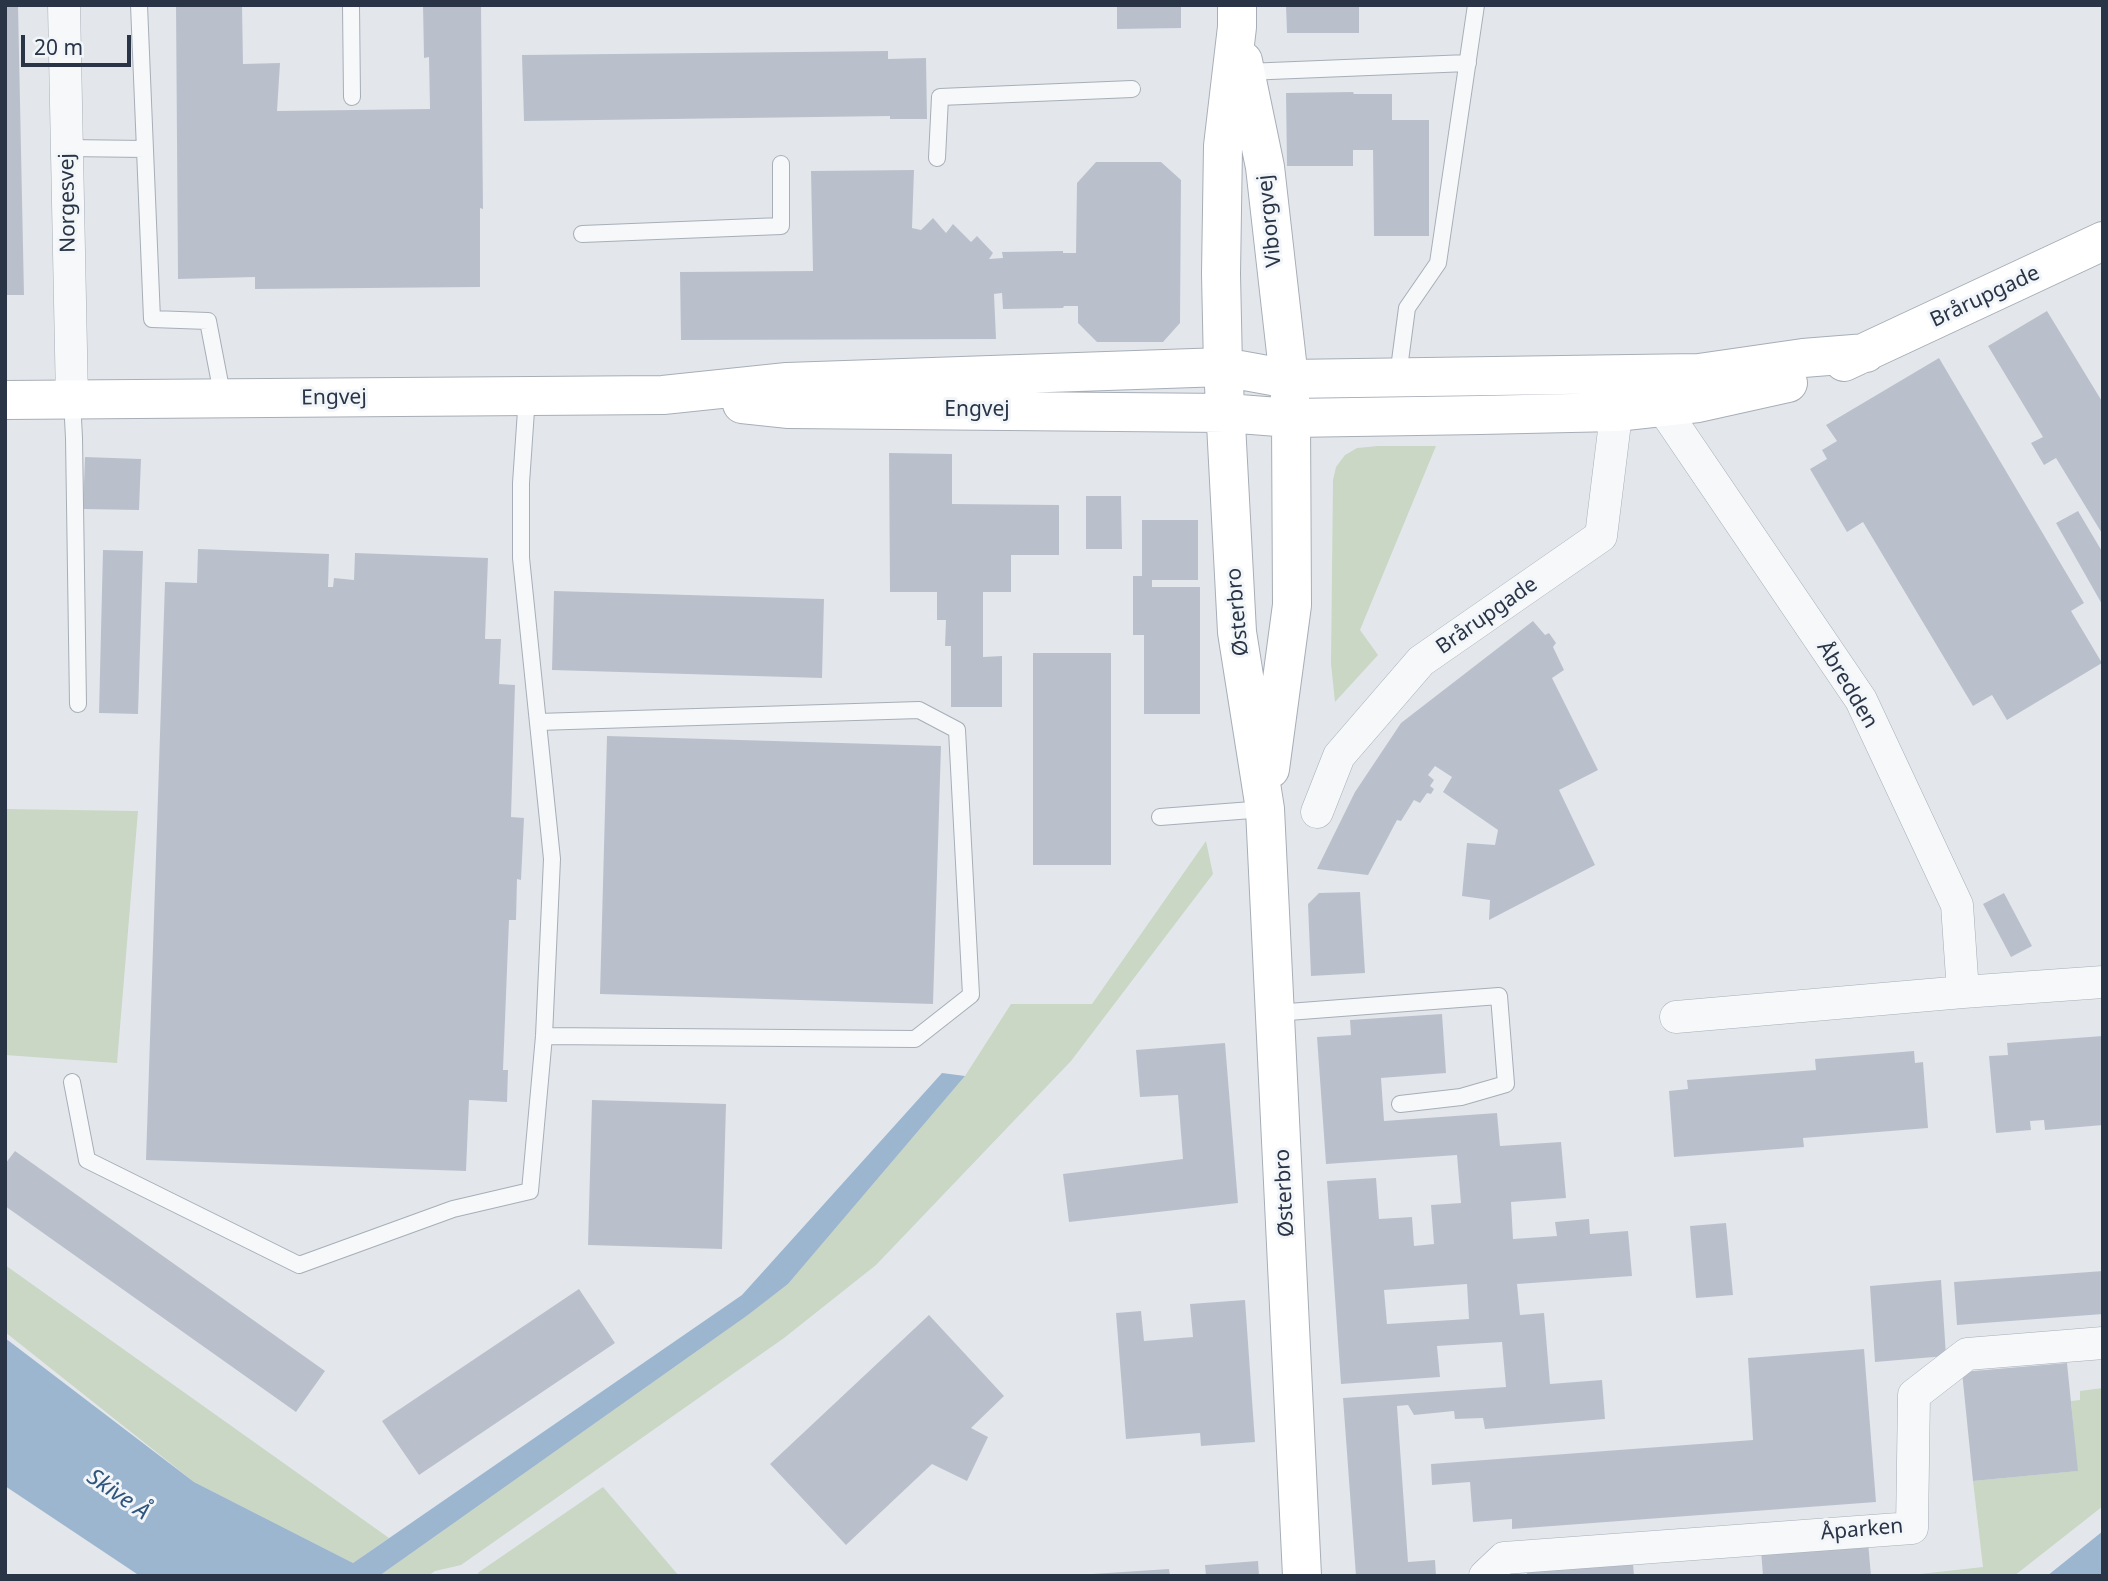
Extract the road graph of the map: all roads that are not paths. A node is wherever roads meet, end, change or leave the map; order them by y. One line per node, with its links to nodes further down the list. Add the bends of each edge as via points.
1 (64, 5): 10 (street, Norgesvej)
2 (139, 5): 11 (lane)
3 (351, 5): 9 (lane)
4 (1476, 5): 6 (lane)
5 (1237, 16): 7 (street, Viborgvej); 17 (street, Viborgvej, via 1223,146)
6 (1468, 63): 7 (lane); 19 (lane, via 1438,263 1407,309)
7 (1246, 72): 20 (street, Viborgvej, via 1265,167)
8 (1132, 89): 12 (lane, via 940,96)
9 (352, 97)
10 (67, 148): 11 (lane); 25 (street, Norgesvej)
11 (145, 149): 23 (lane, via 152,319 208,321)
12 (937, 158)
13 (781, 164): 14 (lane, via 781,226)
14 (582, 234)
15 (2103, 242): 16 (street, Brårupgade)
16 (1866, 353): 18 (street, Brårupgade, via 1699,373); 26 (street, Brårupgade, via 1803,379)
17 (1223, 367): 20 (street, Engvej); 21 (street, Engvej, via 787,382); 28 (street, Viborgvej)
18 (1620, 374): 19 (street, Brårupgade); 27 (street, Brårupgade)
19 (1398, 376): 20 (street, Brårupgade)
20 (1289, 379): 29 (street, Viborgvej)
21 (663, 395): 22 (street, Engvej); 28 (street, Engvej, via 789,409)
22 (527, 396): 23 (street, Engvej); 31 (lane, via 521,558)
23 (223, 399): 25 (street, Engvej)
24 (5, 400): 25 (street, Engvej)
25 (72, 400): 30 (lane)
26 (1661, 407): 27 (street, Brårupgade); 36 (street, Åbredden, via 1861,700 1957,905)
27 (1616, 412): 29 (street, Brårupgade); 33 (street, Brårupgade, via 1601,536 1421,661 1339,756)
28 (1226, 413): 29 (street, Engvej); 32 (street, Østerbro, via 1237,632)
29 (1291, 418): 32 (street, Østerbro, via 1292,605)
30 (78, 704)
31 (538, 722): 39 (lane, via 552,859); 39 (lane, via 919,710 957,730 971,995 915,1039)
32 (1265, 810): 34 (lane); 37 (street, Østerbro)
33 (1317, 811)
34 (1160, 817)
35 (2103, 982): 36 (street)
36 (1963, 992): 38 (street)
37 (1275, 1013): 41 (lane, via 1499,996 1506,1084 1461,1097); 43 (street, Østerbro)
38 (1676, 1017)
39 (544, 1036): 40 (lane, via 530,1191 453,1209 299,1265 88,1160)
40 (72, 1082)
41 (1399, 1104)
42 (2103, 1343): 44 (street, Åparken, via 1967,1354 1914,1395 1912,1528 1504,1558)
43 (1302, 1576)
44 (1485, 1576)

